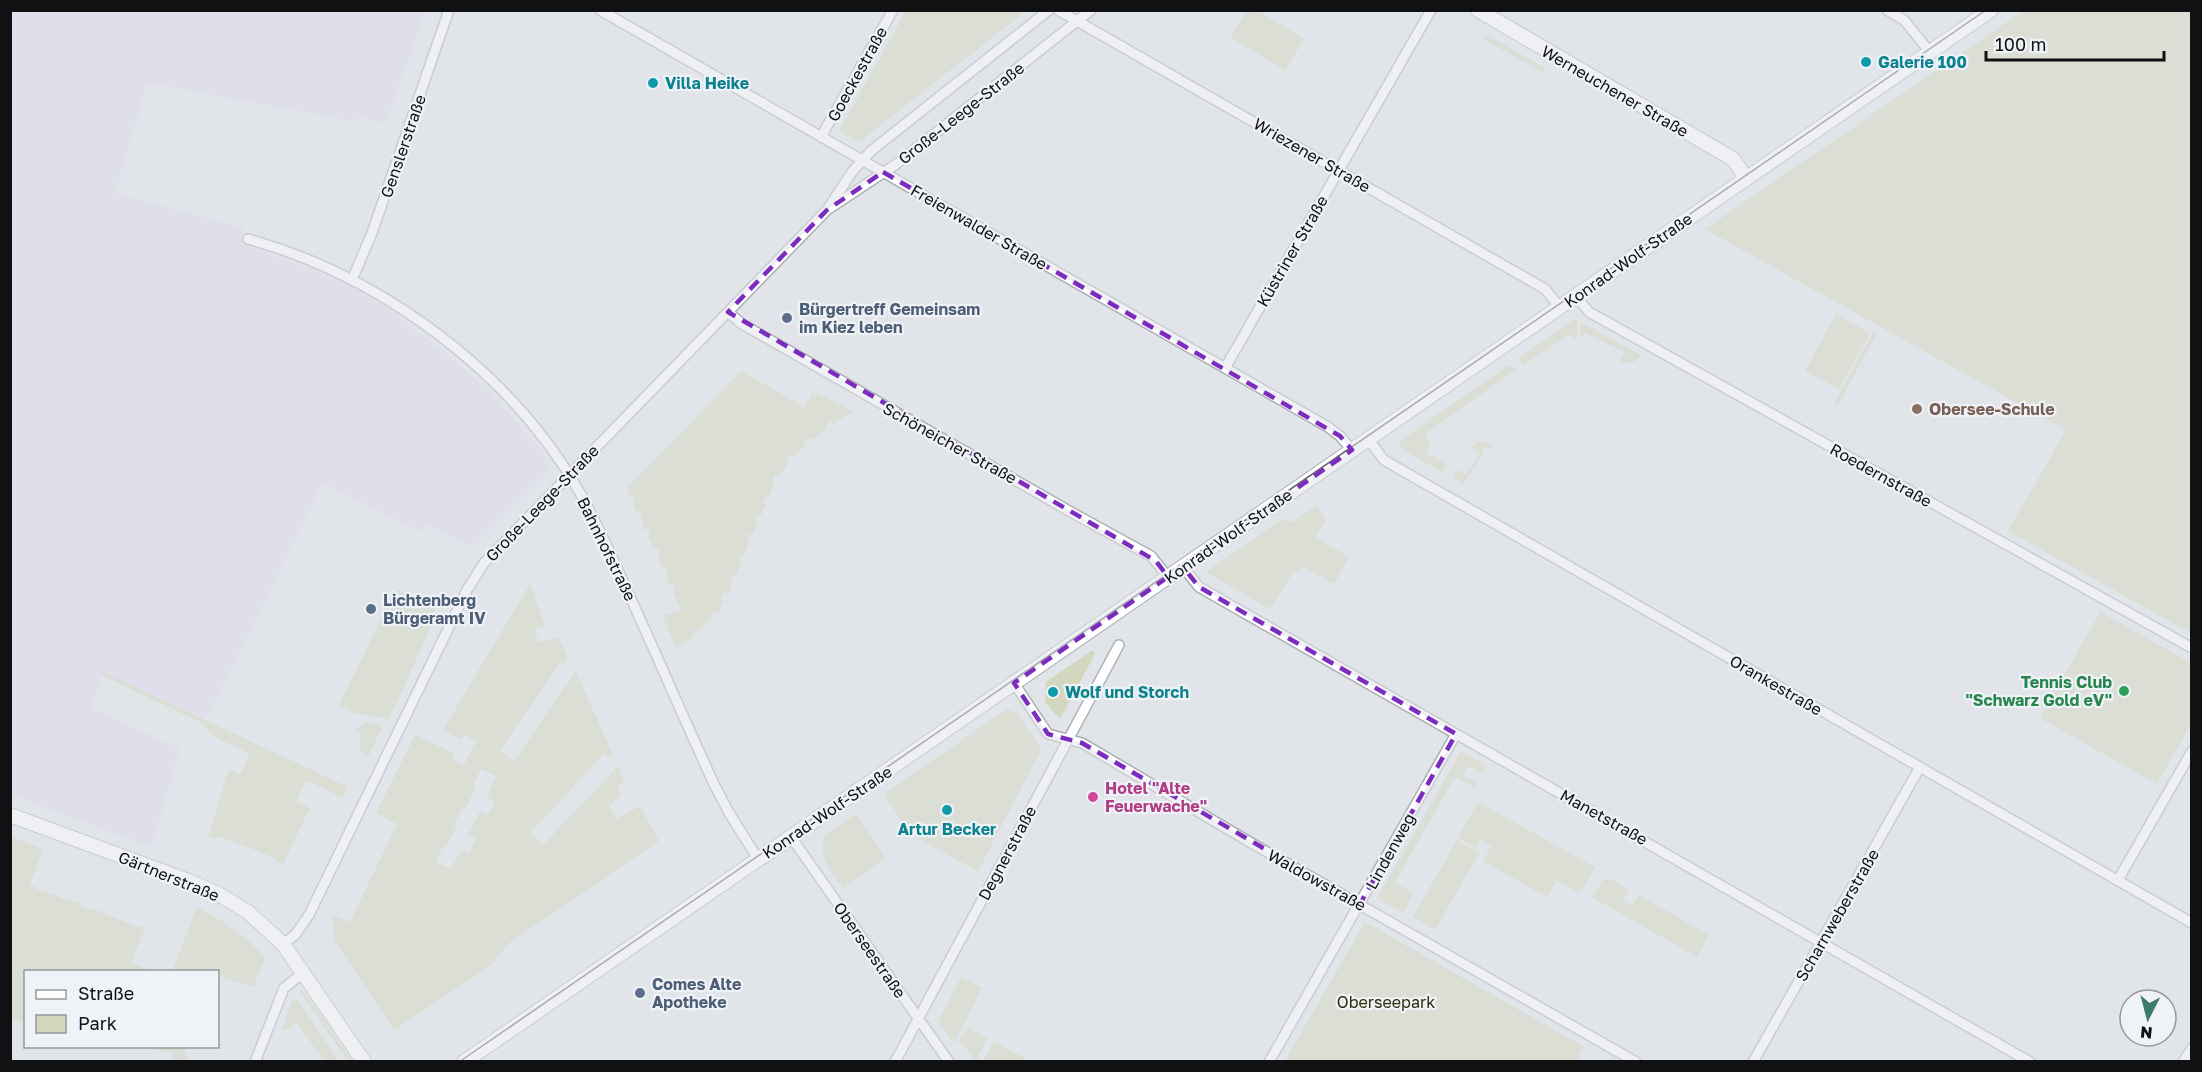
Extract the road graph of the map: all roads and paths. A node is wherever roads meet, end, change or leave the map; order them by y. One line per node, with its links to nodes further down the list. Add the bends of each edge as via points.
1 (449, 10): 20 (street, Genslerstraße)
2 (600, 10): 13 (street, Freienwalder Straße)
3 (892, 10): 13 (street, Goeckestraße)
4 (1049, 10): 14 (street, Große-Leege-Straße)
5 (1058, 10): 11 (street, Wriezener Straße)
6 (1091, 10): 11 (street, Große-Leege-Straße)
7 (1431, 10): 15 (street, Küstriner Straße)
8 (1478, 10): 17 (main road, Werneuchener Straße, via 1732,159)
9 (1887, 10): 12 (street, via 1904,20)
10 (1991, 10): 12 (main road, Konrad-Wolf-Straße)
11 (1077, 22): 15 (street, Wriezener Straße); 16 (street, Große-Leege-Straße)
12 (1930, 52): 17 (main road, Konrad-Wolf-Straße)
13 (821, 137): 14 (street, Freienwalder Straße)
14 (861, 159): 16 (street, Freienwalder Straße); 18 (street, Große-Leege-Straße)
15 (1339, 170): 22 (street, Wriezener Straße, via 1545,289); 24 (street, Küstriner Straße)
16 (883, 172): 18 (street, Große-Leege-Straße); 24 (street, Freienwalder Straße)
17 (1746, 178): 21 (main road, Konrad-Wolf-Straße)
18 (827, 210): 23 (street, Große-Leege-Straße)
19 (248, 239): 20 (street, Bahnhofstraße, via 292,253)
20 (352, 280): 27 (street, Bahnhofstraße, via 418,321 471,363 530,421)
21 (1576, 296): 22 (main road, Konrad-Wolf-Straße); 31 (street, Roedernstraße, via 1589,312)
22 (1560, 307): 25 (main road, Konrad-Wolf-Straße)
23 (728, 312): 27 (street, Große-Leege-Straße); 29 (street, Schöneicher Straße, via 742,324 896,413 1151,556)
24 (1225, 368): 26 (street, Freienwalder Straße, via 1336,432)
25 (1368, 439): 26 (main road, Konrad-Wolf-Straße); 36 (street, Orankestraße, via 1384,460)
26 (1352, 450): 28 (main road, Konrad-Wolf-Straße)
27 (569, 475): 39 (street, Bahnhofstraße, via 590,511 714,784); 44 (street, Große-Leege-Straße, via 502,542 474,577 309,915)
28 (1184, 567): 29 (main road, Konrad-Wolf-Straße); 33 (street, Manetstraße, via 1199,587)
29 (1168, 577): 32 (main road, Konrad-Wolf-Straße)
30 (1119, 645): 34 (street, Degnerstraße)
31 (2192, 648)
32 (1014, 683): 34 (street, Waldowstraße, via 1048,734); 38 (main road, Konrad-Wolf-Straße)
33 (1456, 734): 41 (street, Lindenweg); 43 (street, Manetstraße)
34 (1068, 739): 41 (street, Waldowstraße, via 1082,743); 46 (street, Degnerstraße)
35 (2192, 751): 40 (street)
36 (1920, 767): 40 (street, Orankestraße); 43 (street, Scharnweberstraße)
37 (10, 816): 44 (main road, Gärtnerstraße, via 220,895 248,912)
38 (791, 837): 39 (main road, Konrad-Wolf-Straße); 46 (street, Oberseestraße)
39 (758, 860): 50 (main road, Konrad-Wolf-Straße)
40 (2118, 880): 42 (street, Orankestraße)
41 (1360, 904): 53 (street, Lindenweg); 54 (street, Waldowstraße)
42 (2192, 923)
43 (1822, 942): 55 (street, Scharnweberstraße); 56 (street, Manetstraße)
44 (284, 944): 45 (main road, Gärtnerstraße)
45 (303, 973): 48 (street, via 284,988); 49 (main road, Gärtnerstraße)
46 (918, 1018): 51 (street, Degnerstraße); 52 (street, Oberseestraße)
47 (2192, 1048): 57 (street)
48 (255, 1062)
49 (364, 1062)
50 (464, 1062)
51 (895, 1062)
52 (949, 1062)
53 (1269, 1062)
54 (1636, 1062)
55 (1753, 1062)
56 (2030, 1062)
57 (2183, 1062)

